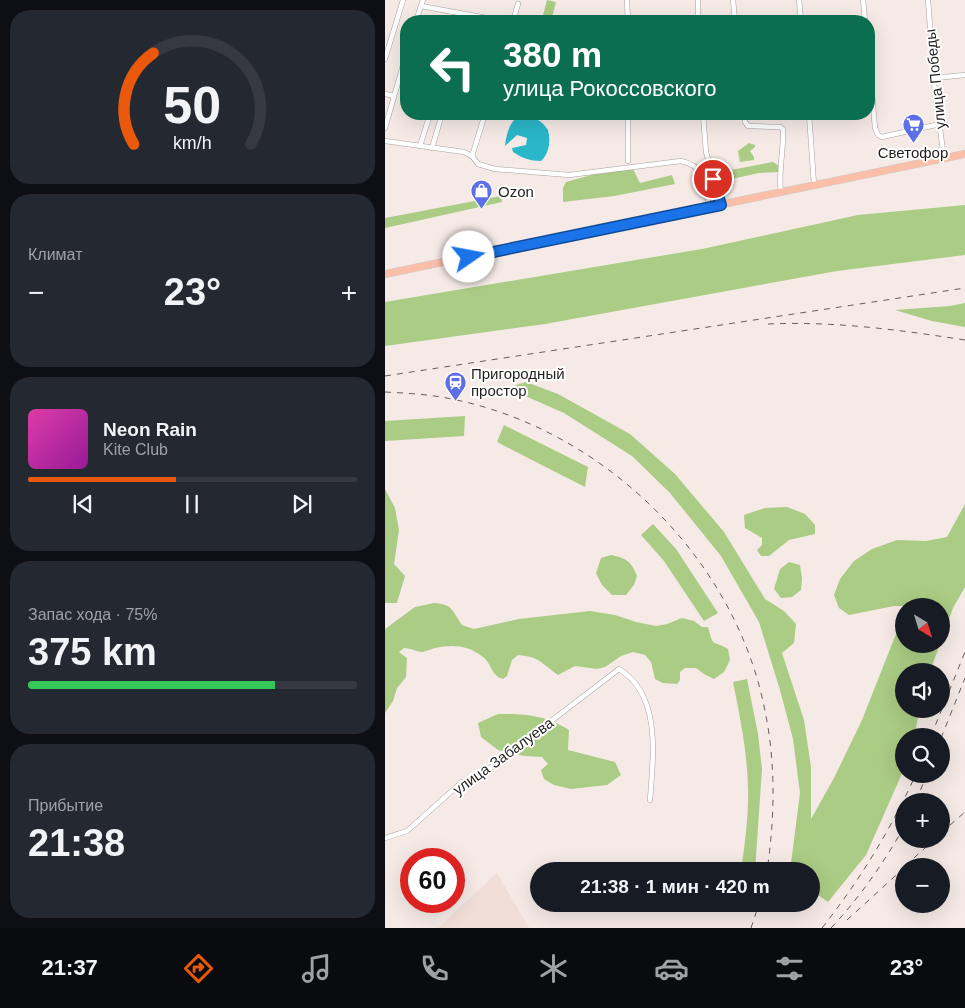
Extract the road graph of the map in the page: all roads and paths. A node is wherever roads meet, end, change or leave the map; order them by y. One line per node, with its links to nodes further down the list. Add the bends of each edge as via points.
1 (403, 0): 19 (street)
2 (423, 0): 10 (street)
3 (627, 0): 14 (street)
4 (697, 0): 15 (street)
5 (733, 0): 16 (street)
6 (799, 0): 17 (street)
7 (863, 0): 18 (street)
8 (928, 0): 22 (street, улица Победы)
9 (518, 4): 13 (street)
10 (421, 6): 11 (street); 12 (street)
11 (460, 14)
12 (418, 15)
13 (515, 15)
14 (628, 15)
15 (698, 15)
16 (734, 15)
17 (800, 15)
18 (864, 15)
19 (385, 59)
20 (965, 75): 22 (street)
21 (400, 76): 24 (street)
22 (934, 78): 33 (street, улица Победы)
23 (385, 94): 24 (street)
24 (394, 96): 34 (street)
25 (428, 120): 36 (street)
26 (441, 120): 37 (street)
27 (483, 120): 39 (street)
28 (628, 120): 41 (street)
29 (703, 120): 44 (street, via 705,152)
30 (745, 120): 43 (street, via 748,126 783,129)
31 (809, 120): 42 (street)
32 (874, 120): 33 (street, via 878,135 882,137)
33 (940, 124): 40 (street, улица Победы)
34 (385, 128)
35 (385, 141): 36 (street)
36 (420, 146): 37 (street)
37 (432, 148): 39 (street)
38 (965, 154): 40 (main road)
39 (472, 156): 45 (street, via 478,164 495,169 569,174 681,161 699,170)
40 (944, 158): 42 (main road)
41 (628, 161)
42 (814, 186): 43 (main road)
43 (781, 192): 44 (main road)
44 (721, 205): 45 (main road)
45 (709, 207): 46 (main road)
46 (385, 274)
47 (650, 800): 48 (street, улица Забалуева, via 649,716 639,686 619,669 473,781 462,782 407,831)
48 (385, 838)

